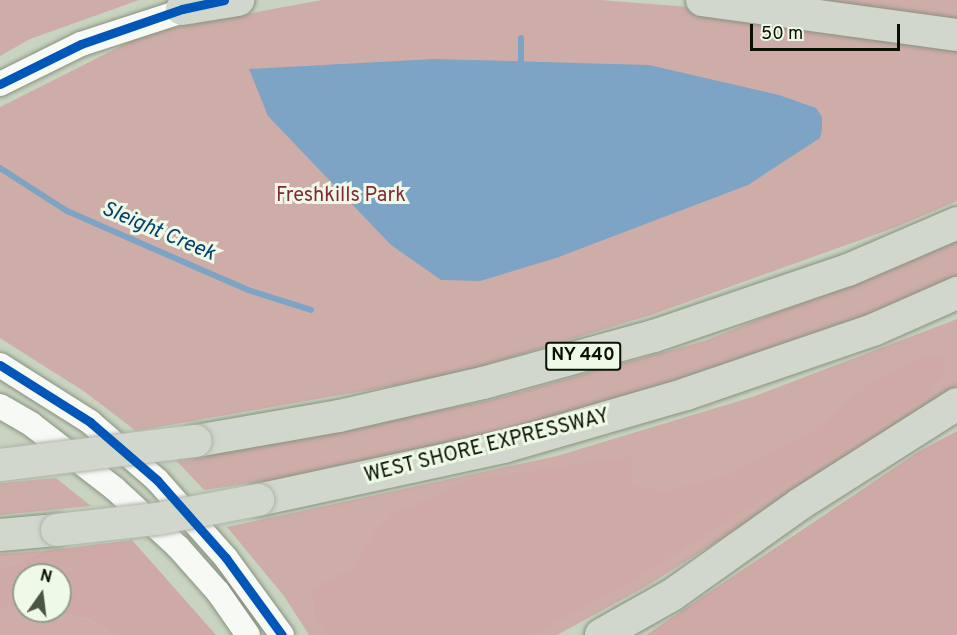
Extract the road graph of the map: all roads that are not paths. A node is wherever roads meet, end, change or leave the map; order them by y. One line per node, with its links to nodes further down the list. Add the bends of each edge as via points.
1 (224, 0): 4 (street)
2 (238, 0): 4 (highway)
3 (702, 0): 5 (highway)
4 (182, 9): 6 (street, via 81,44)
5 (957, 35)
6 (0, 84)
7 (957, 223): 12 (highway, NY 440, bridge, via 848,270 654,336 460,388 339,416 196,441)
8 (957, 293): 13 (highway, WEST SHORE EXPRESSWAY, bridge, via 873,330 686,394 504,447 156,519)
9 (0, 365): 15 (street, via 90,422 158,480 226,558)
10 (957, 404): 16 (highway, via 800,504 672,595)
11 (0, 406): 14 (street, via 31,424 106,482 170,540 218,592)
12 (0, 465)
13 (0, 535)
14 (248, 635)
15 (282, 635)
16 (601, 635)

